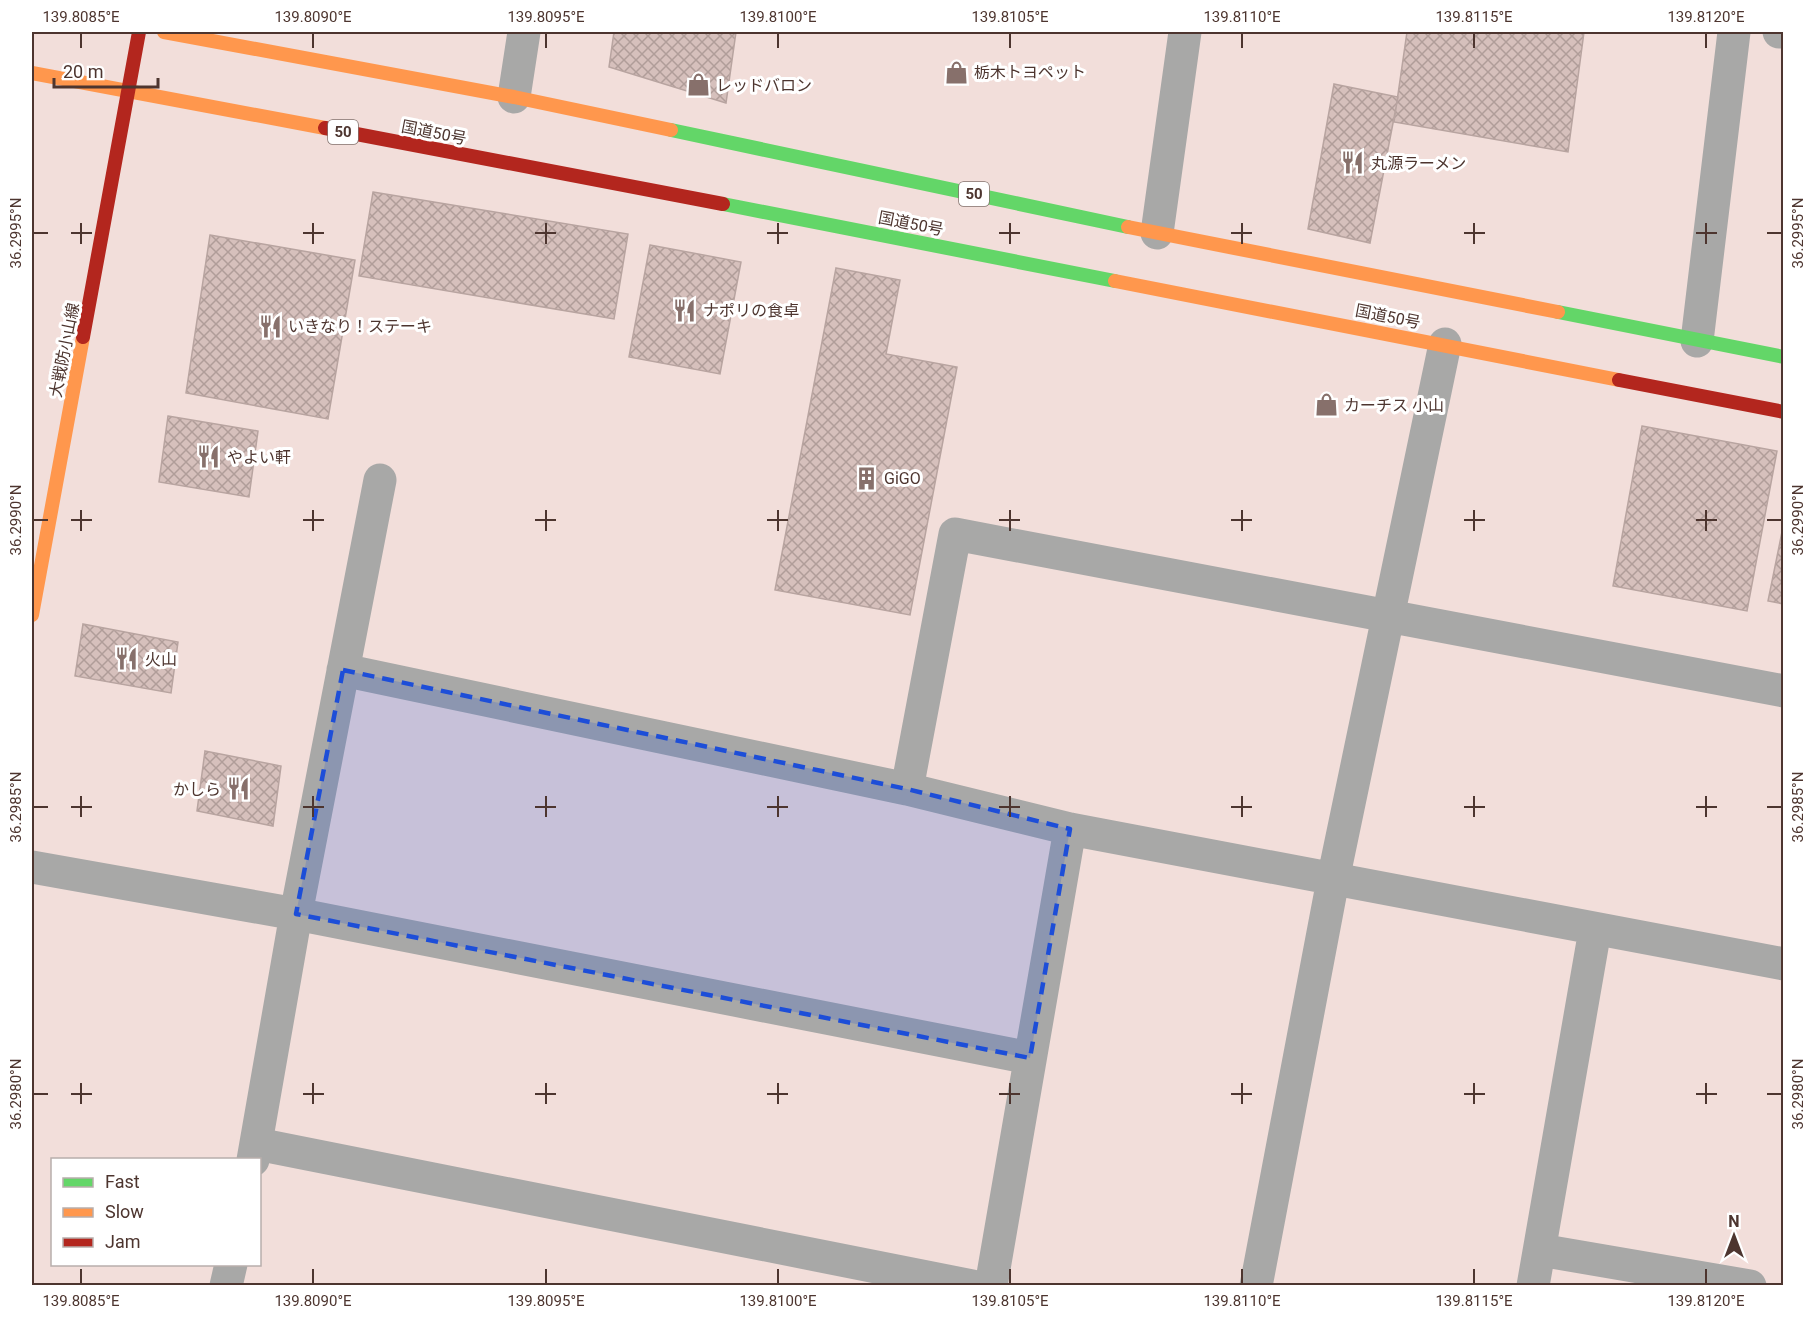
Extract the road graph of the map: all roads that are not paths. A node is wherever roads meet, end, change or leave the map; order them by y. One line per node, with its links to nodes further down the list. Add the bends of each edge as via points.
1 (139, 32): 9 (main road, 大戦防小山線)
2 (164, 32): 10 (main road, 50)
3 (524, 32): 10 (street)
4 (1185, 32): 11 (street)
5 (1734, 32): 12 (street)
6 (1779, 32): 7 (street)
7 (1784, 32)
8 (32, 73): 9 (main road, 国道50号 / 50)
9 (129, 92): 13 (main road, 国道50号 / 50); 17 (main road, 大戦防小山線)
10 (514, 97): 11 (main road, 50)
11 (1156, 233): 12 (main road, 50)
12 (1697, 341): 14 (main road, 50)
13 (1445, 344): 15 (main road, 国道50号 / 50); 18 (street)
14 (1784, 357)
15 (1784, 412)
16 (380, 480): 19 (street)
17 (32, 615)
18 (1390, 615): 20 (street); 21 (street, via 955,534); 24 (street)
19 (343, 670): 21 (street); 25 (street)
20 (1784, 691)
21 (907, 789): 22 (street)
22 (1070, 829): 24 (street); 28 (street)
23 (32, 867): 25 (street)
24 (1333, 880): 26 (street); 36 (street)
25 (296, 914): 28 (street); 29 (street)
26 (1595, 930): 27 (street); 30 (street)
27 (1784, 964)
28 (1030, 1058): 35 (street)
29 (255, 1152): 32 (street)
30 (1540, 1250): 37 (street); 38 (street)
31 (231, 1266): 33 (street)
32 (847, 1273): 34 (street)
33 (226, 1286)
34 (972, 1286)
35 (991, 1286)
36 (1256, 1286)
37 (1533, 1286)
38 (1750, 1286)

